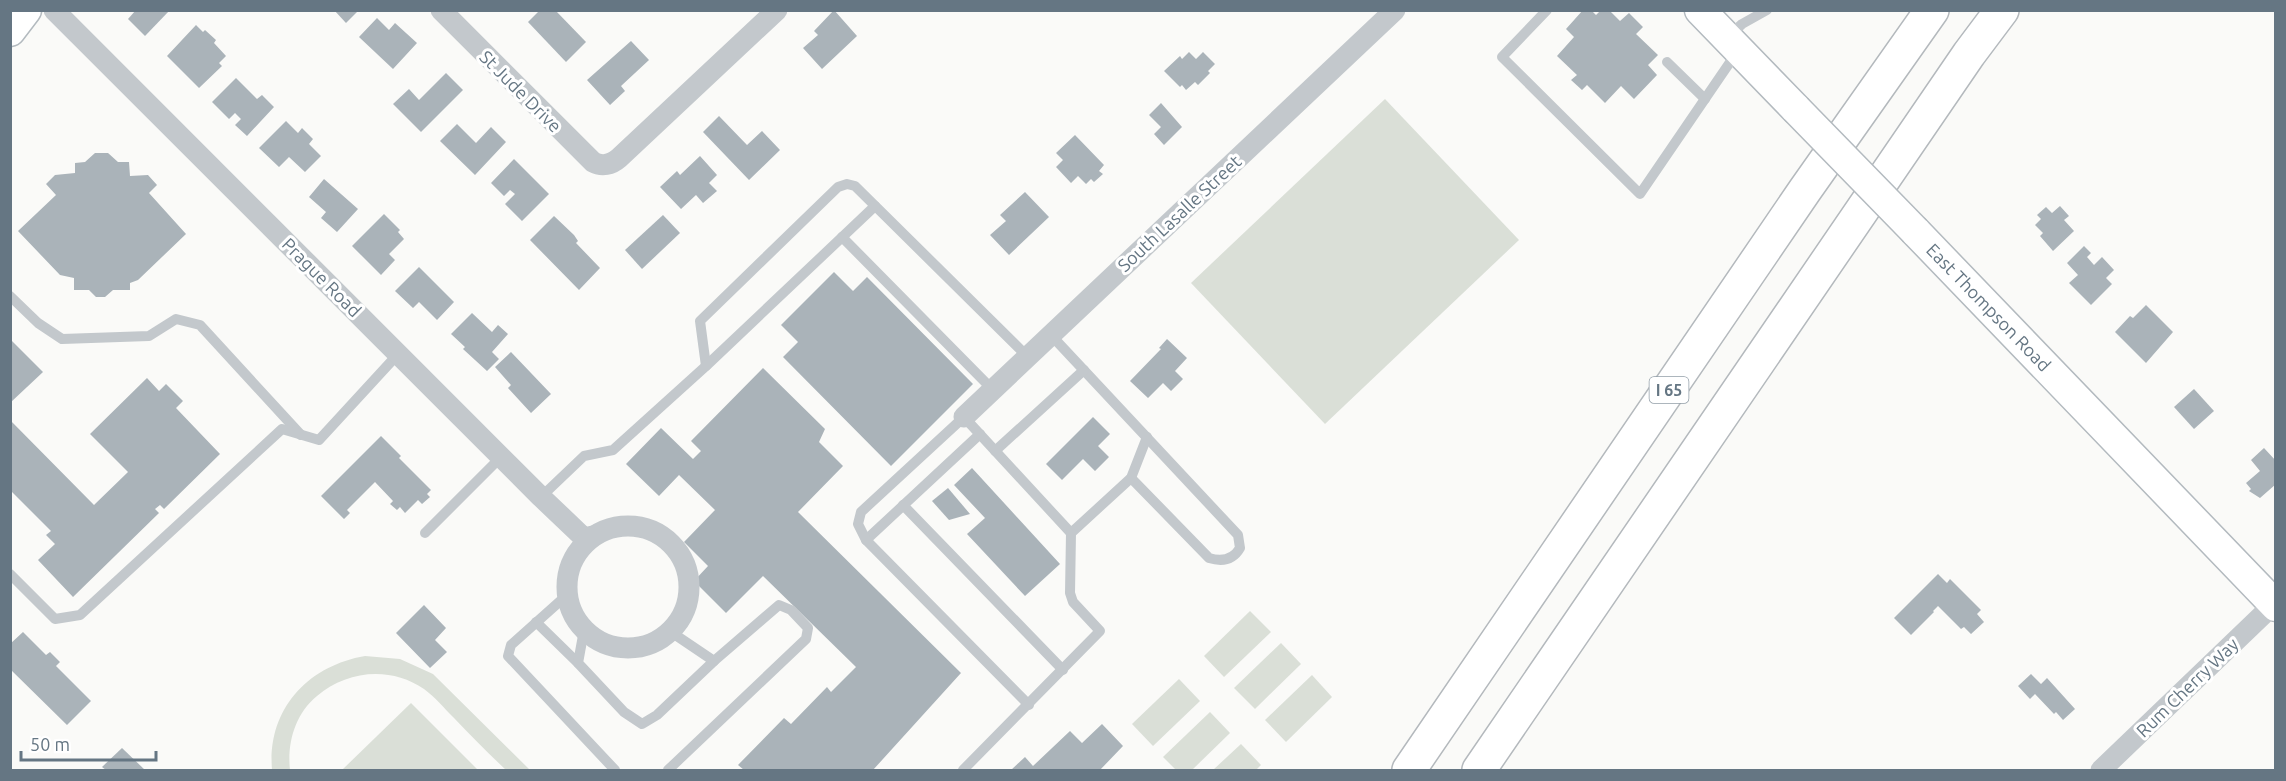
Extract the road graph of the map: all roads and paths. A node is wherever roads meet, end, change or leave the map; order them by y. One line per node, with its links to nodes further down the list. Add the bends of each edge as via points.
1 (26, 10): 11 (main road)
2 (54, 10): 19 (street, Prague Road)
3 (441, 10): 4 (street, St Jude Drive, via 593,162 605,165 619,158)
4 (777, 10)
5 (1395, 10): 18 (street, South Lasalle Street)
6 (1547, 10): 14 (lane, via 1502,57 1640,194)
7 (1700, 10): 12 (main road, East Thompson Road)
8 (1767, 10): 12 (lane, via 1742,24)
9 (1932, 10): 50 (highway, I 65)
10 (2002, 10): 51 (highway)
11 (10, 31)
12 (1733, 44): 14 (lane); 39 (main road, East Thompson Road, bridge)
13 (1668, 62): 14 (lane)
14 (1705, 99)
15 (875, 206): 16 (lane); 20 (lane); 21 (lane, via 855,186 838,187 700,321)
16 (842, 237): 21 (lane); 23 (lane)
17 (10, 296): 26 (lane, via 62,339 149,336 177,319 200,325)
18 (1050, 334): 20 (street, South Lasalle Street); 22 (lane)
19 (399, 353): 26 (lane, via 319,440); 29 (street, Prague Road)
20 (1027, 356): 23 (street, South Lasalle Street)
21 (706, 366): 31 (lane, via 613,450 584,456)
22 (1084, 370): 27 (lane); 28 (lane)
23 (992, 389): 24 (street, South Lasalle Street)
24 (964, 417): 25 (lane); 36 (lane, via 861,512 858,524)
25 (980, 434): 28 (lane); 32 (lane)
26 (301, 435): 37 (lane, via 282,429 80,615 55,619)
27 (1146, 436): 30 (lane); 30 (lane, via 1238,535 1238,553 1219,561 1209,558)
28 (995, 451): 34 (lane)
29 (502, 456): 31 (street, Prague Road); 33 (lane)
30 (1131, 478): 34 (lane)
31 (541, 496): 35 (street, Prague Road, via 584,538)
32 (903, 505): 36 (lane); 45 (lane)
33 (425, 533)
34 (1071, 533): 45 (lane, via 1070,593 1073,602 1100,631)
35 (592, 536): 38 (street, via 571,562); 42 (street, via 627,525 645,528 676,548 685,564 688,600)
36 (866, 540): 46 (lane)
37 (10, 574)
38 (567, 595): 40 (lane); 41 (street)
39 (2275, 605): 52 (street, Rum Cherry Way)
40 (536, 622): 44 (lane); 47 (lane, via 511,645 508,656)
41 (584, 630): 42 (street, via 617,648 637,648); 44 (lane)
42 (671, 632): 43 (lane)
43 (714, 661): 44 (lane, via 657,716 642,724 624,711); 48 (lane, via 779,604 791,610 808,628 806,639)
44 (578, 663)
45 (1063, 670): 46 (lane)
46 (1029, 705): 49 (lane)
47 (615, 771)
48 (668, 771)
49 (963, 771)
50 (1409, 771)
51 (1479, 771)
52 (2101, 771)

